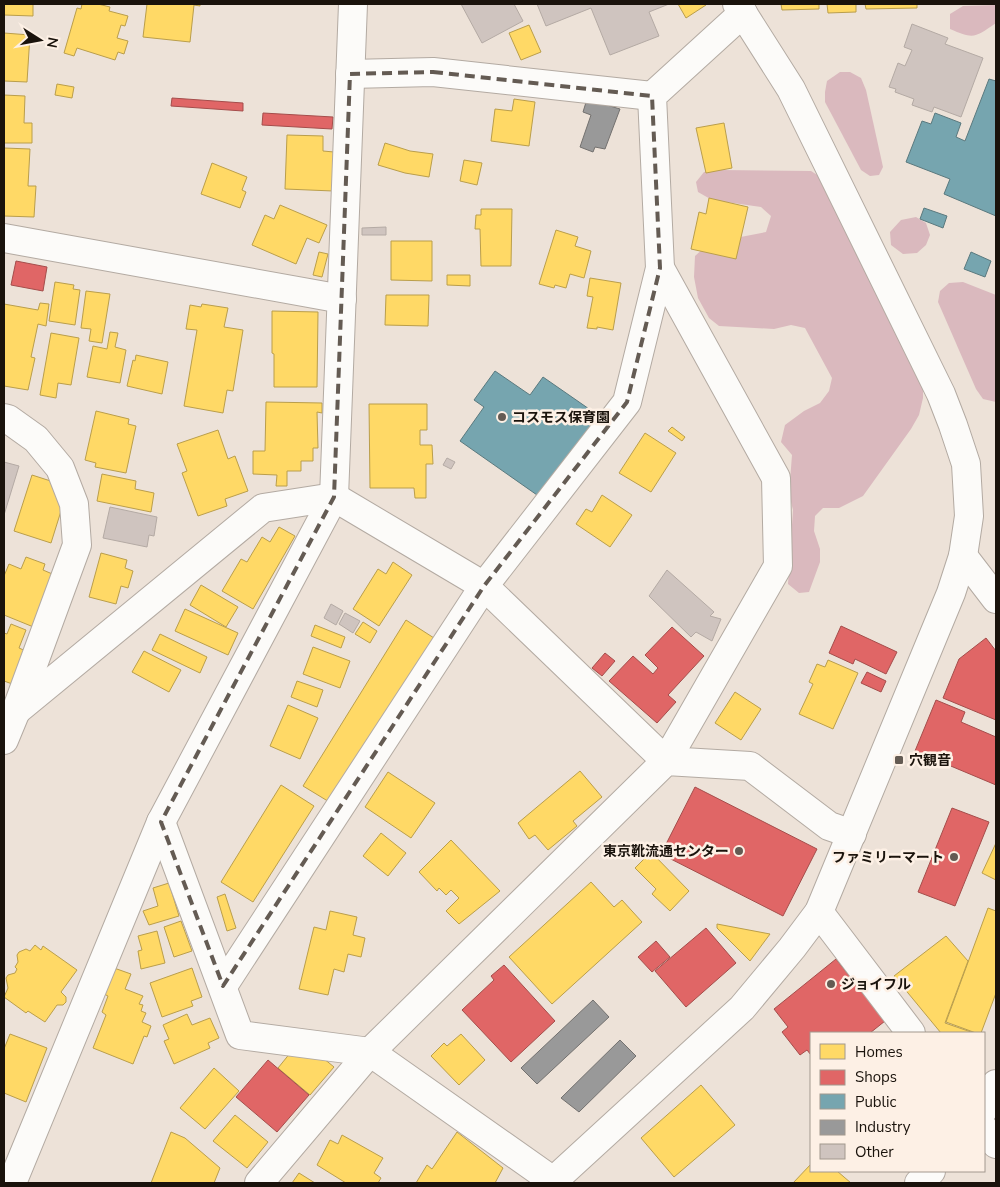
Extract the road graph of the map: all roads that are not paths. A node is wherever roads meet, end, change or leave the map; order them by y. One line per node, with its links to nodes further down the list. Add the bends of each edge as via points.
1 (353, 4): 3 (street)
2 (740, 9): 4 (street); 10 (street, via 791,88 941,394 966,464 970,516)
3 (350, 74): 4 (street, via 432,72); 7 (street)
4 (652, 96): 6 (street)
5 (4, 238): 7 (street)
6 (660, 268): 11 (street, via 627,402); 15 (street, via 776,478 778,566)
7 (342, 299): 9 (street)
8 (4, 418): 13 (street, via 36,439 60,468 74,504 77,545)
9 (334, 497): 11 (street); 13 (street, via 263,508); 16 (street)
10 (963, 556): 12 (street); 17 (street)
11 (484, 586): 15 (street); 19 (street)
12 (996, 599)
13 (16, 710): 14 (street)
14 (4, 740)
15 (666, 761): 17 (street, via 750,766 829,826); 21 (street)
16 (161, 822): 19 (street); 28 (street)
17 (852, 834): 18 (street)
18 (819, 912): 20 (street); 27 (street, via 742,1008)
19 (223, 986): 21 (street, via 240,1035)
20 (910, 1032)
21 (370, 1052): 27 (street); 29 (street)
22 (996, 1084): 23 (street)
23 (985, 1107)
24 (985, 1130): 25 (street)
25 (996, 1144)
26 (930, 1172): 30 (street)
27 (554, 1182)
28 (12, 1183)
29 (259, 1183)
30 (919, 1183)

